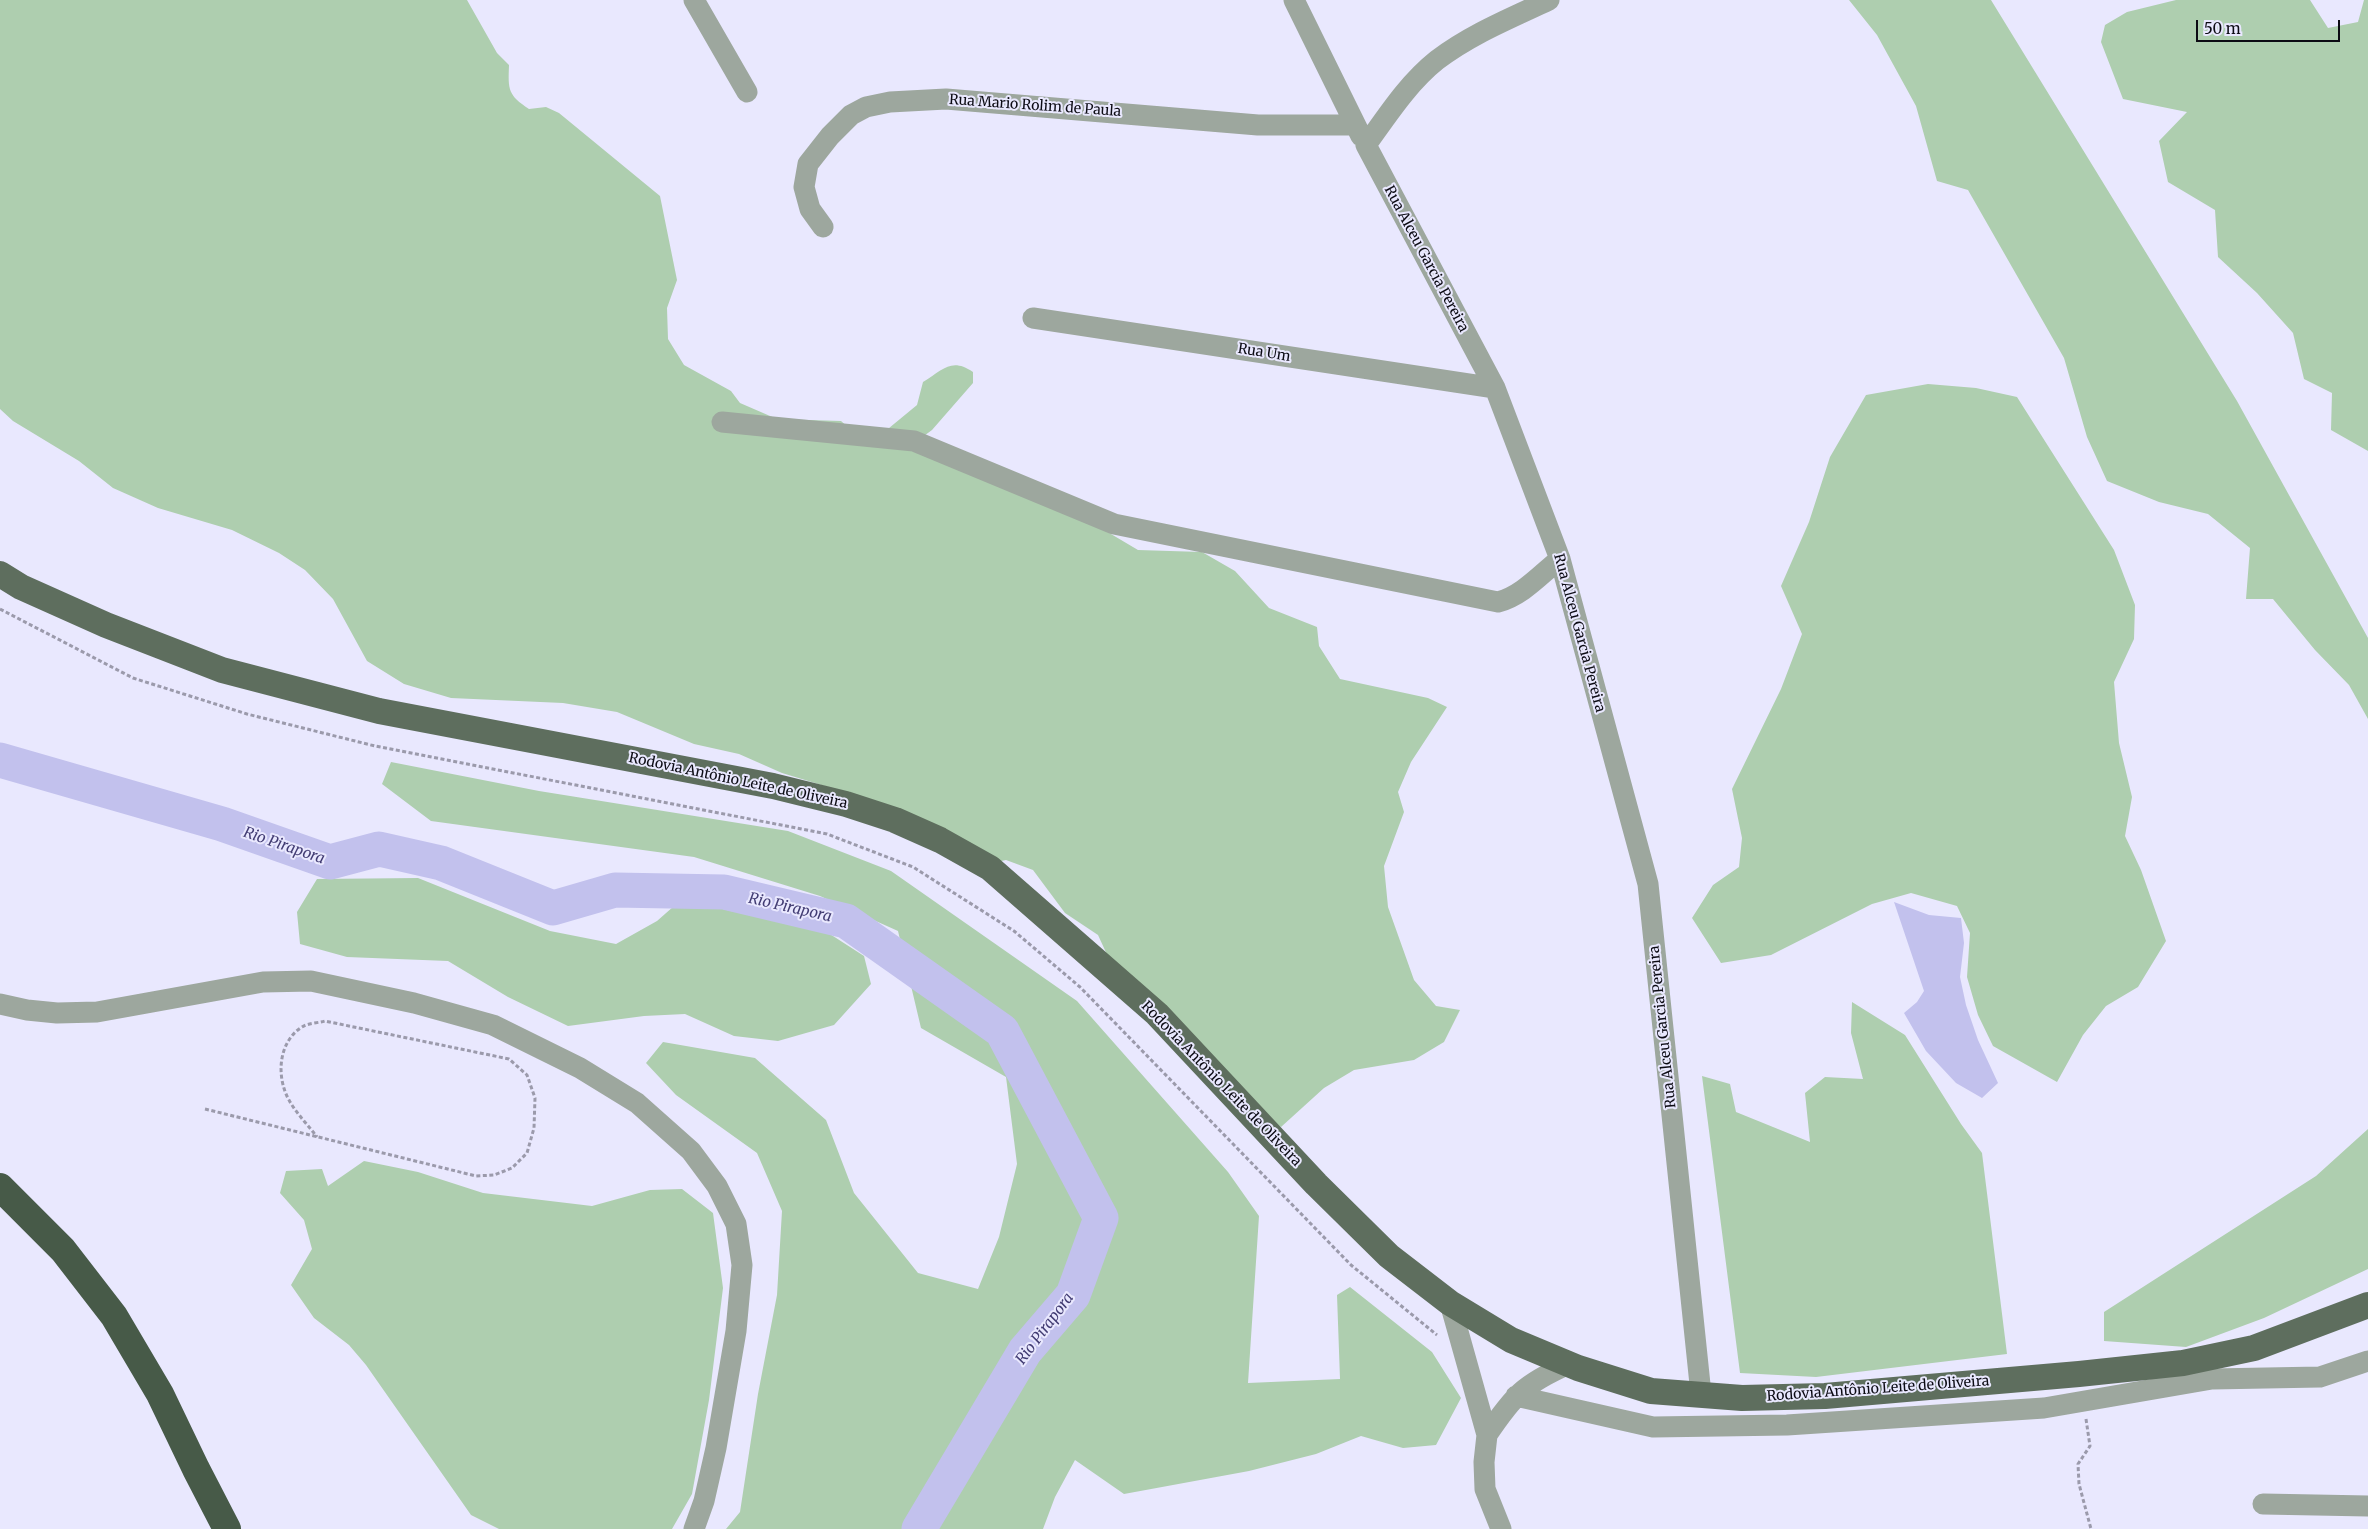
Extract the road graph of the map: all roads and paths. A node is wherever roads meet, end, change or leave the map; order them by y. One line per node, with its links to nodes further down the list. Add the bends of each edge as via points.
1 (694, 0): 4 (street)
2 (1294, 0): 5 (street, Rua Alceu Garcia Pereira)
3 (1550, 0): 6 (street, via 1483,30 1437,60 1405,93)
4 (747, 92)
5 (1355, 124): 6 (street, Rua Alceu Garcia Pereira); 7 (street, Rua Mario Rolim de Paula, via 1258,125 946,99 890,102 866,107 851,115 808,164 804,187 810,209)
6 (1366, 145): 9 (street, Rua Alceu Garcia Pereira)
7 (823, 227)
8 (1033, 318): 9 (street, Rua Um)
9 (1495, 388): 11 (street, Rua Alceu Garcia Pereira)
10 (722, 422): 11 (street, via 914,441 1121,526 1498,602 1518,594)
11 (1560, 558): 23 (street, Rua Alceu Garcia Pereira, via 1648,884)
12 (0, 574): 18 (main road, Rodovia Antônio Leite de Oliveira, via 21,587 89,617 222,670 379,711 773,786 878,814 940,840 990,868 1157,1014 1316,1184 1389,1256)
13 (0, 609): 20 (path, via 133,678 247,714 375,746 827,834 913,868 1014,931 1080,987 1351,1265)
14 (0, 1004): 31 (street, via 57,1013 97,1012 263,982 311,980 414,1003 493,1026 580,1068 637,1103 691,1151 717,1186 736,1224 742,1265 736,1331 716,1448)
15 (204, 1109): 16 (path)
16 (317, 1137): 16 (path, via 476,1176 494,1174 512,1168 527,1153 534,1128 535,1098 527,1075 509,1059 325,1021 302,1027 281,1056 280,1079 289,1100)
17 (0, 1187): 30 (highway, via 63,1250 114,1316 160,1394)
18 (1450, 1303): 22 (main road, Rodovia Antônio Leite de Oliveira, via 1511,1340); 26 (street)
19 (2368, 1305): 23 (main road, Rodovia Antônio Leite de Oliveira, via 2254,1348 2183,1363 1825,1396 1742,1398)
20 (1439, 1337)
21 (2368, 1361): 25 (street, via 2320,1377 2212,1379)
22 (1569, 1364): 23 (main road, Rodovia Antônio Leite de Oliveira, via 1652,1391); 24 (street, via 1523,1388)
23 (1701, 1394)
24 (1516, 1396): 25 (street, via 1654,1427 1787,1426 2044,1408); 26 (street)
25 (2083, 1402): 29 (path, via 2090,1446 2078,1464 2079,1484)
26 (1487, 1435): 32 (street, via 1485,1489)
27 (2262, 1504): 28 (street)
28 (2368, 1506)
29 (2091, 1527)
30 (228, 1529)
31 (694, 1529)
32 (1501, 1529)

